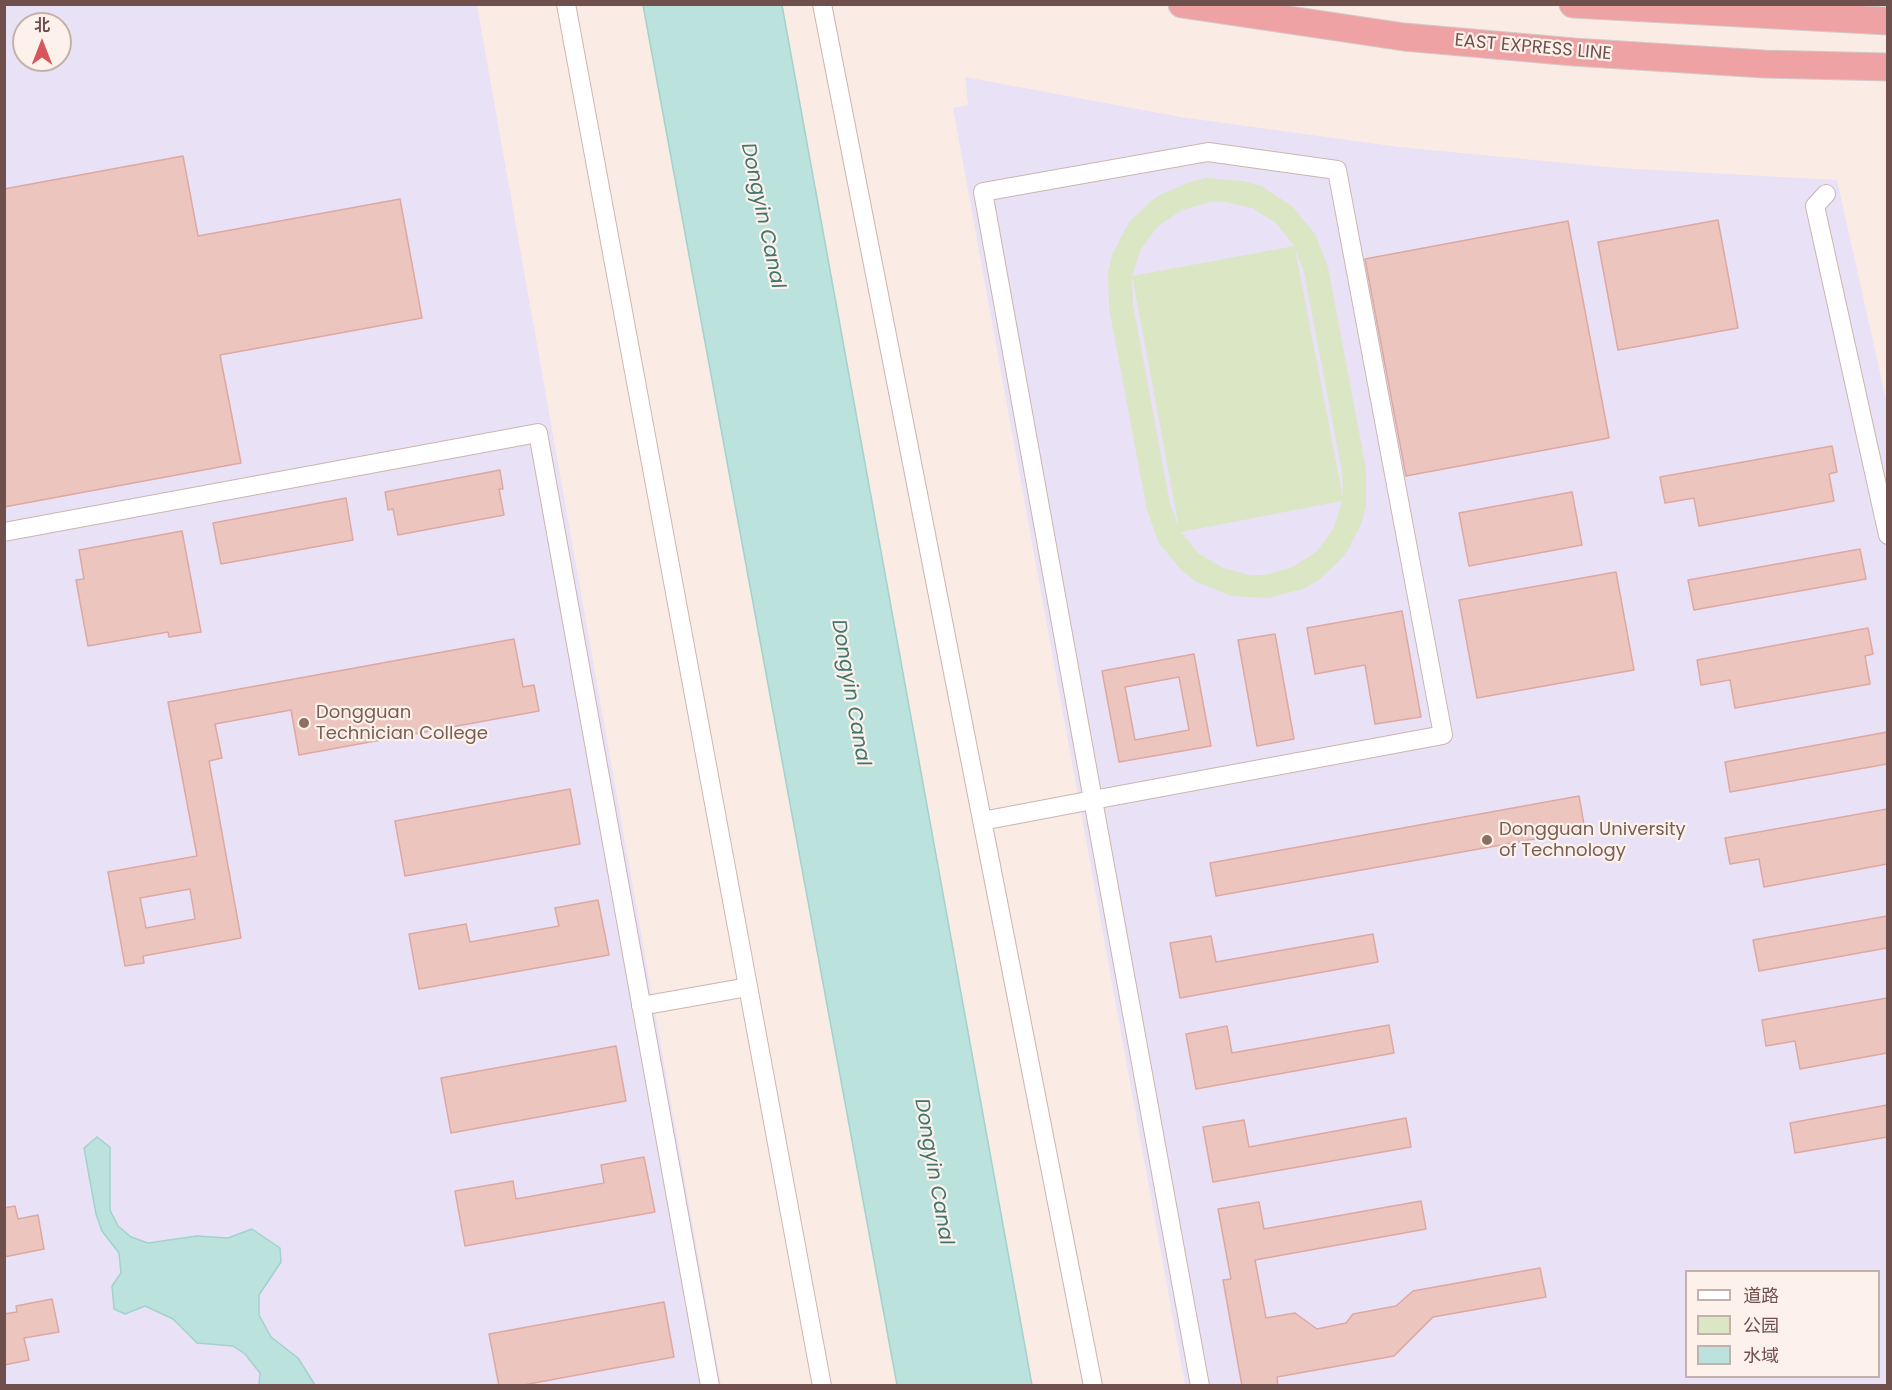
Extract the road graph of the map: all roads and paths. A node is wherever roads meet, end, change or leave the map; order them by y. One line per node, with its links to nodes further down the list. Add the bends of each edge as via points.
1 (566, 4): 12 (lane)
2 (822, 4): 11 (lane)
3 (1182, 4): 6 (highway, EAST EXPRESS LINE, via 1404,37 1764,64)
4 (1573, 4): 5 (highway)
5 (1887, 21)
6 (1887, 67)
7 (1826, 194): 9 (lane, via 1815,206)
8 (4, 532): 13 (lane, via 538,433)
9 (1887, 535)
10 (1093, 800): 10 (lane, via 1443,735 1337,170 1208,152 982,192); 11 (lane); 17 (lane)
11 (982, 821): 16 (lane)
12 (748, 987): 13 (lane); 15 (lane)
13 (641, 1006): 14 (lane)
14 (710, 1386)
15 (822, 1386)
16 (1093, 1386)
17 (1200, 1386)

